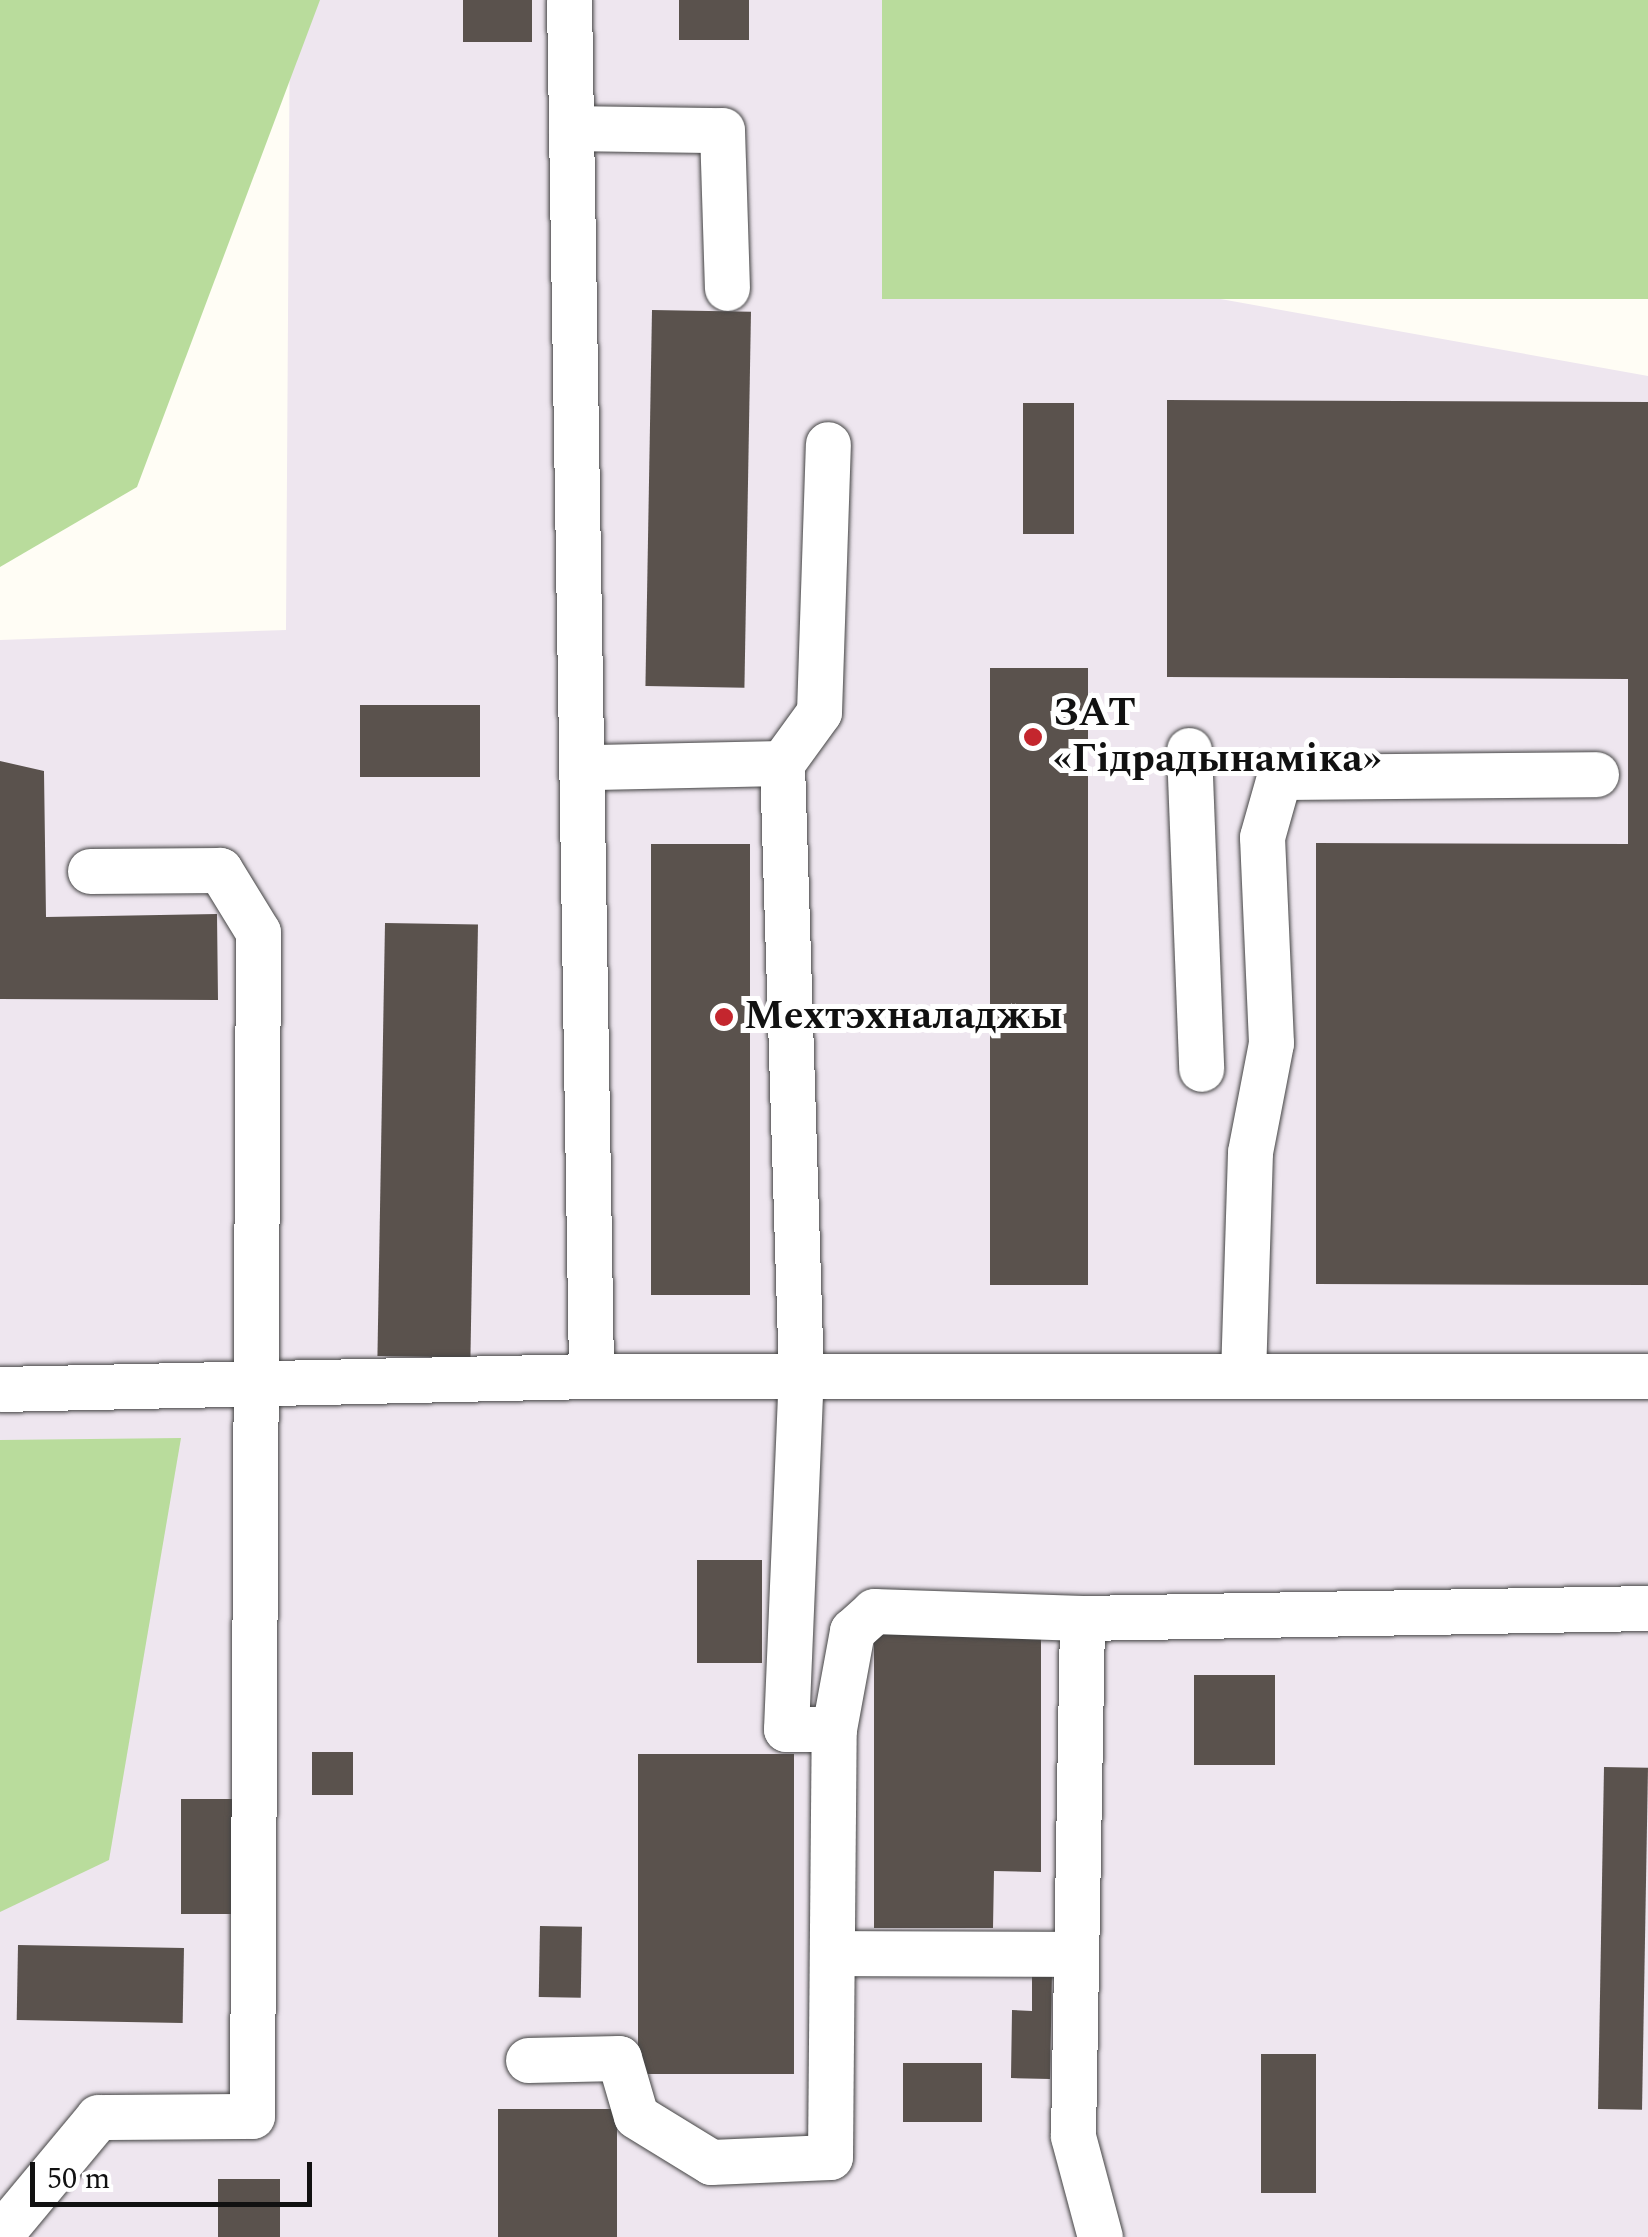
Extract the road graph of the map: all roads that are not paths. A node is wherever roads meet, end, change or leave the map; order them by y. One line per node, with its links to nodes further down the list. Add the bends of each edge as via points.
1 (569, 0): 2 (street)
2 (571, 128): 3 (street, via 722,130); 7 (street)
3 (727, 288)
4 (828, 444): 6 (street, via 818,712)
5 (1190, 750): 9 (street)
6 (782, 763): 7 (street); 14 (street)
7 (583, 767): 13 (street)
8 (1596, 774): 10 (street, via 1280,777)
9 (1195, 836): 10 (street); 12 (street)
10 (1262, 836): 15 (street, via 1271,1043 1250,1152)
11 (90, 871): 17 (street, via 220,870 258,932)
12 (1201, 1069)
13 (590, 1376): 14 (street); 17 (street)
14 (801, 1376): 15 (street); 21 (street, via 786,1729)
15 (1242, 1376): 16 (street)
16 (1648, 1376)
17 (254, 1384): 18 (street); 25 (street, via 252,2116 98,2117)
18 (0, 1389)
19 (1648, 1608): 20 (street)
20 (1082, 1618): 21 (street, via 874,1611 852,1631); 23 (street)
21 (834, 1729): 22 (street)
22 (832, 1953): 23 (street); 24 (street, via 830,2157 711,2162 636,2116 618,2058)
23 (1074, 1954): 26 (street, via 1073,2136)
24 (528, 2060)
25 (10, 2224)
26 (1100, 2237)

